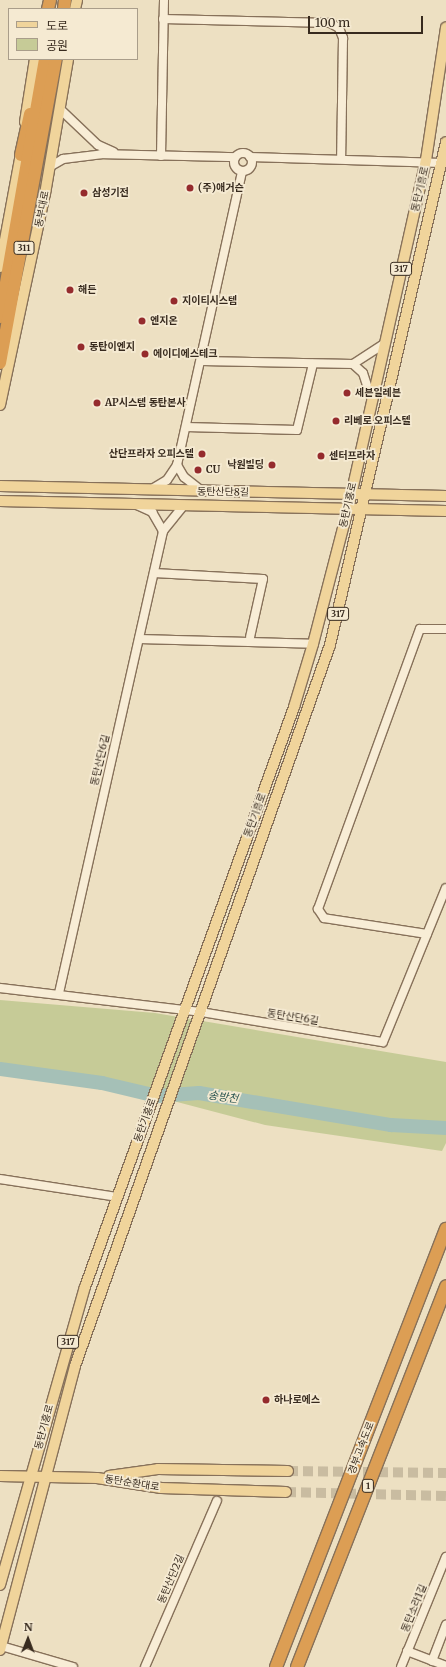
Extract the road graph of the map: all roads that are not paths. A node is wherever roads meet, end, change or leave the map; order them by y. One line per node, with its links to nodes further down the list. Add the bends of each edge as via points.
1 (164, 0): 2 (street)
2 (163, 19): 12 (street); 15 (street, via 330,23 339,28 343,38)
3 (446, 28): 16 (main road, 동탄기흥로 / 317)
4 (36, 60): 10 (highway)
5 (45, 60): 21 (highway, 동부대로 / 311)
6 (56, 60): 24 (highway, 동부대로 / 311)
7 (68, 60): 8 (main road, 동부대로)
8 (60, 109): 11 (street, via 98,145); 18 (main road, 동부대로)
9 (446, 142): 17 (main road, 동탄기흥로 / 317)
10 (20, 155): 20 (main road)
11 (122, 155): 12 (street); 18 (street, via 79,156)
12 (160, 156): 14 (street)
13 (250, 157): 14 (street, via 243,153); 15 (street); 19 (street, via 250,168)
14 (235, 158): 19 (street, via 235,166)
15 (341, 159): 16 (street)
16 (426, 160): 17 (street); 22 (main road, 동탄기흥로 / 317)
17 (442, 163): 35 (main road, 동탄기흥로 / 317)
18 (51, 166): 28 (main road, 동부대로)
19 (242, 171): 23 (street)
20 (0, 267)
21 (0, 317)
22 (384, 344): 26 (street); 27 (main road, 동탄기흥로 / 317)
23 (202, 361): 25 (street); 29 (street)
24 (0, 363)
25 (313, 364): 26 (street); 29 (street, via 297,430)
26 (353, 364): 27 (street, via 363,373)
27 (371, 398): 34 (main road, 동탄기흥로 / 317)
28 (1, 400)
29 (186, 427): 30 (street)
30 (177, 465): 32 (street, via 167,480); 33 (street, via 184,477)
31 (0, 486): 32 (main road, 동탄산단8길)
32 (149, 490): 33 (main road, 동탄산단8길)
33 (203, 491): 34 (main road, 동탄산단8길)
34 (351, 495): 35 (main road, 동탄산단8길); 40 (main road, 동탄기흥로 / 317)
35 (365, 495): 36 (main road, 동탄산단8길); 41 (main road, 동탄기흥로 / 317)
36 (446, 496)
37 (0, 502): 38 (main road, 동탄산단8길)
38 (133, 504): 39 (main road, 동탄산단8길); 43 (street, via 152,512)
39 (184, 505): 40 (main road, 동탄산단8길); 43 (street)
40 (348, 509): 41 (main road, 동탄산단8길); 48 (main road, 동탄기흥로 / 317)
41 (362, 509): 42 (main road, 동탄산단8길); 54 (main road, 동탄기흥로 / 317, via 322,673)
42 (446, 511)
43 (163, 531): 44 (street, 동탄산단6길)
44 (154, 573): 46 (street, via 263,579); 47 (street, 동탄산단6길)
45 (446, 628): 50 (street, via 420,629 318,909 324,918)
46 (250, 637)
47 (138, 639): 48 (street); 52 (street, 동탄산단6길)
48 (313, 644): 53 (main road, 동탄기흥로 / 317)
49 (446, 888): 50 (street, 동탄산단6길)
50 (427, 934): 54 (street, 동탄산단6길, via 383,1042)
51 (0, 988): 52 (street, 동탄산단6길)
52 (59, 993): 53 (street, 동탄산단6길)
53 (186, 1010): 54 (street, 동탄산단6길); 56 (main road, 동탄기흥로 / 317)
54 (200, 1012): 62 (main road, 동탄기흥로 / 317, via 75,1366)
55 (0, 1179): 56 (street)
56 (118, 1197): 61 (main road, 동탄기흥로 / 317, via 67,1343)
57 (446, 1229): 75 (highway, 경부고속도로 / 1)
58 (445, 1289): 76 (highway, 경부고속도로 / 1)
59 (288, 1471): 63 (main road, 동탄순환대로, via 158,1469)
60 (0, 1476): 61 (main road)
61 (31, 1476): 62 (main road); 67 (main road, 동탄기흥로 / 317)
62 (47, 1476): 63 (main road); 69 (main road, 동탄기흥로 / 317)
63 (97, 1478): 64 (main road, 동탄순환대로, via 161,1488)
64 (286, 1492)
65 (217, 1501): 74 (street, 동탄산단2길)
66 (446, 1557): 70 (street, 동탄소라1길)
67 (0, 1585)
68 (446, 1625): 71 (street)
69 (0, 1648): 73 (street, 동탄기흥로)
70 (407, 1651): 71 (street); 77 (street, 동탄소라1길)
71 (432, 1661): 72 (street)
72 (446, 1666)
73 (73, 1667)
74 (145, 1667)
75 (276, 1667)
76 (297, 1667)
77 (401, 1667)

